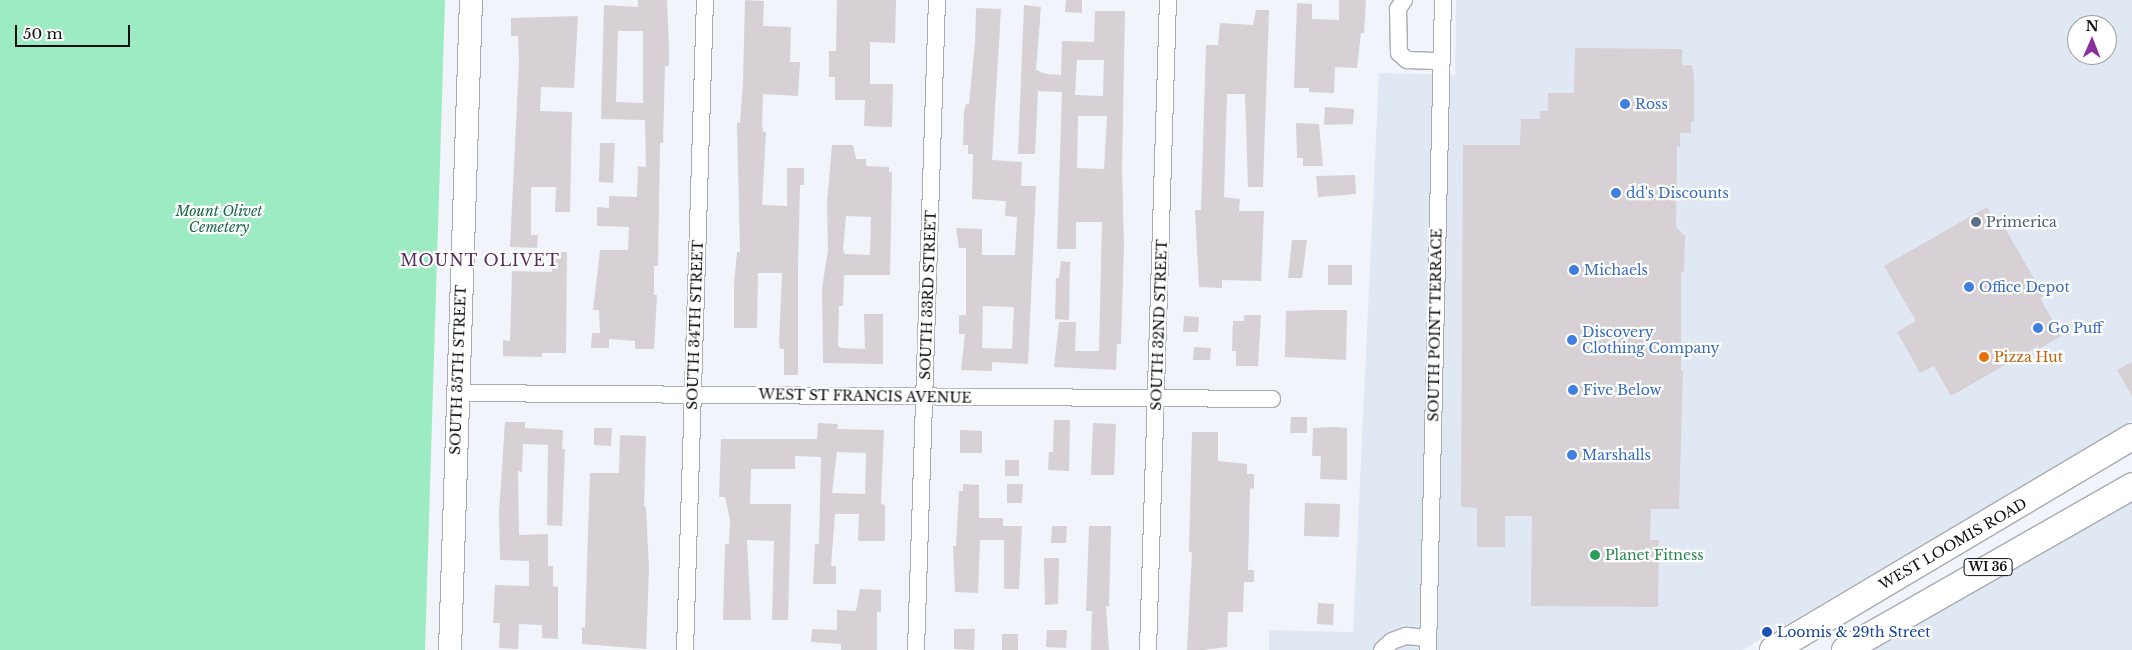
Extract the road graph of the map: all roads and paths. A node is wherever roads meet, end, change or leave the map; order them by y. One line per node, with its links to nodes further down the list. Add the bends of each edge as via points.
1 (471, 0): 8 (main road, SOUTH 35TH STREET)
2 (705, 0): 9 (street, SOUTH 34TH STREET)
3 (937, 0): 10 (street, SOUTH 33RD STREET)
4 (1168, 0): 11 (street, SOUTH 32ND STREET)
5 (1404, 0): 7 (street, via 1398,10 1399,53 1407,60)
6 (1443, 0): 7 (street, SOUTH POINT TERRACE)
7 (1442, 61): 19 (street, SOUTH POINT TERRACE)
8 (457, 393): 9 (street, WEST ST FRANCIS AVENUE); 20 (main road, SOUTH 35TH STREET)
9 (693, 394): 10 (street, WEST ST FRANCIS AVENUE); 21 (street, SOUTH 34TH STREET)
10 (924, 397): 11 (street, WEST ST FRANCIS AVENUE); 22 (street, SOUTH 33RD STREET)
11 (1157, 399): 12 (street, WEST ST FRANCIS AVENUE); 23 (street, SOUTH 32ND STREET)
12 (1272, 399)
13 (2132, 437): 14 (main road, WEST LOOMIS ROAD / WI 36)
14 (2067, 477): 16 (main road, via 2028,515 2020,532); 17 (main road, WEST LOOMIS ROAD / WI 36)
15 (2132, 486): 16 (main road, WI 36)
16 (2022, 547): 18 (main road, WI 36)
17 (1845, 606): 18 (main road, via 1874,612); 25 (main road, WEST LOOMIS ROAD / WI 36)
18 (1891, 622): 26 (main road, WI 36)
19 (1428, 644): 24 (street, via 1406,636 1392,641)
20 (450, 650)
21 (685, 650)
22 (916, 650)
23 (1148, 650)
24 (1382, 650)
25 (1773, 650)
26 (1845, 650)

